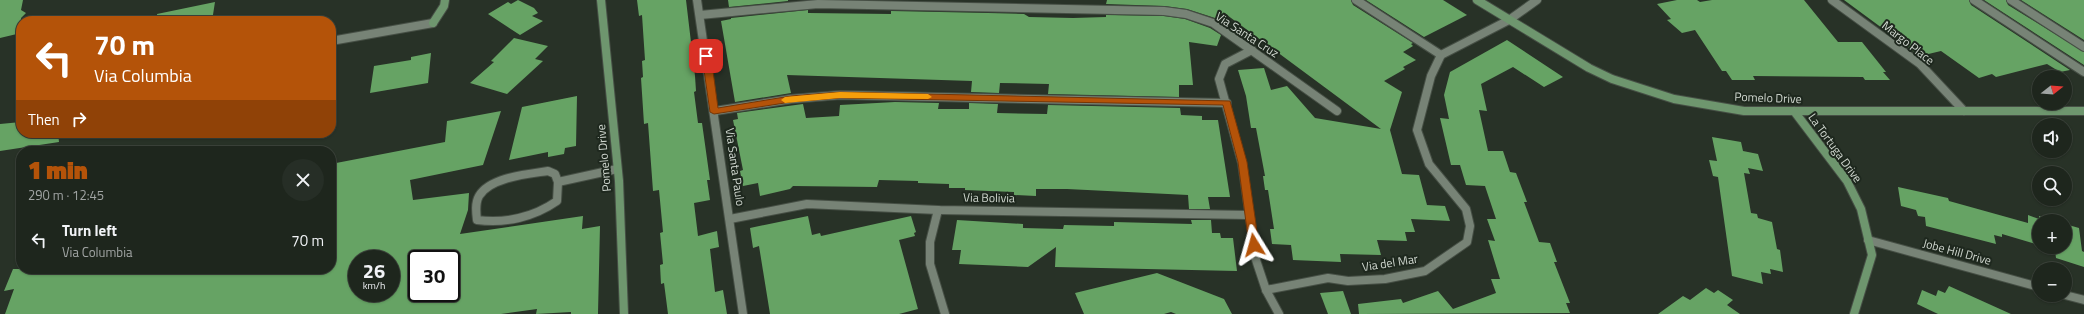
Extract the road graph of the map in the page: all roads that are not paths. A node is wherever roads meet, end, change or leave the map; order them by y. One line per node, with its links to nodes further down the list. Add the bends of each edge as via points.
1 (445, 0): 12 (street, via 433,22)
2 (601, 0): 23 (street, Pomelo Drive)
3 (697, 0): 10 (street, Via Santa Paulo)
4 (1356, 0): 15 (street)
5 (1477, 0): 11 (street, Pomelo Drive)
6 (1537, 0): 11 (street)
7 (1832, 0): 20 (street, Margo Place, via 1920,64)
8 (1974, 0): 16 (street)
9 (2011, 0): 13 (street)
10 (700, 15): 14 (street, Via Santa Cruz, via 818,4 1164,11 1186,14 1213,23); 22 (street, Via Santa Paulo)
11 (1509, 20): 15 (street); 19 (street, Pomelo Drive, via 1589,68 1612,79 1674,100 1744,110)
12 (336, 40)
13 (2084, 47)
14 (1252, 50): 17 (street, via 1226,64 1218,79); 18 (street, Via Santa Cruz)
15 (1441, 55): 30 (street, Via del Mar, via 1431,76 1416,130 1429,164 1466,210 1470,226 1466,242 1425,271 1385,279 1348,281 1328,278)
16 (2084, 72)
17 (1227, 103): 22 (street, via 840,95 791,99); 26 (street, via 1242,162)
18 (1337, 111)
19 (1794, 111): 20 (street, Pomelo Drive); 28 (street, La Tortuga Drive, via 1847,181 1861,209)
20 (1964, 111): 21 (street, Pomelo Drive)
21 (2084, 111)
22 (714, 112): 27 (street, Via Santa Paulo)
23 (617, 169): 24 (street); 33 (street, Pomelo Drive)
24 (558, 182): 24 (street, via 557,201 549,208 489,223 477,220 476,198 492,182 548,171 556,174)
25 (938, 210): 26 (street, Via Bolivia); 27 (street, Via Bolivia, via 807,204); 35 (street, via 930,242 930,264)
26 (1249, 215): 30 (street, via 1256,260)
27 (730, 219): 34 (street, Via Santa Paulo)
28 (1868, 240): 29 (street, Jobe Hill Drive); 37 (street, La Tortuga Drive, via 1872,256)
29 (2032, 286)
30 (1266, 290): 36 (street)
31 (2072, 297): 32 (street)
32 (2084, 300)
33 (624, 314)
34 (743, 314)
35 (945, 314)
36 (1279, 314)
37 (1854, 314)

